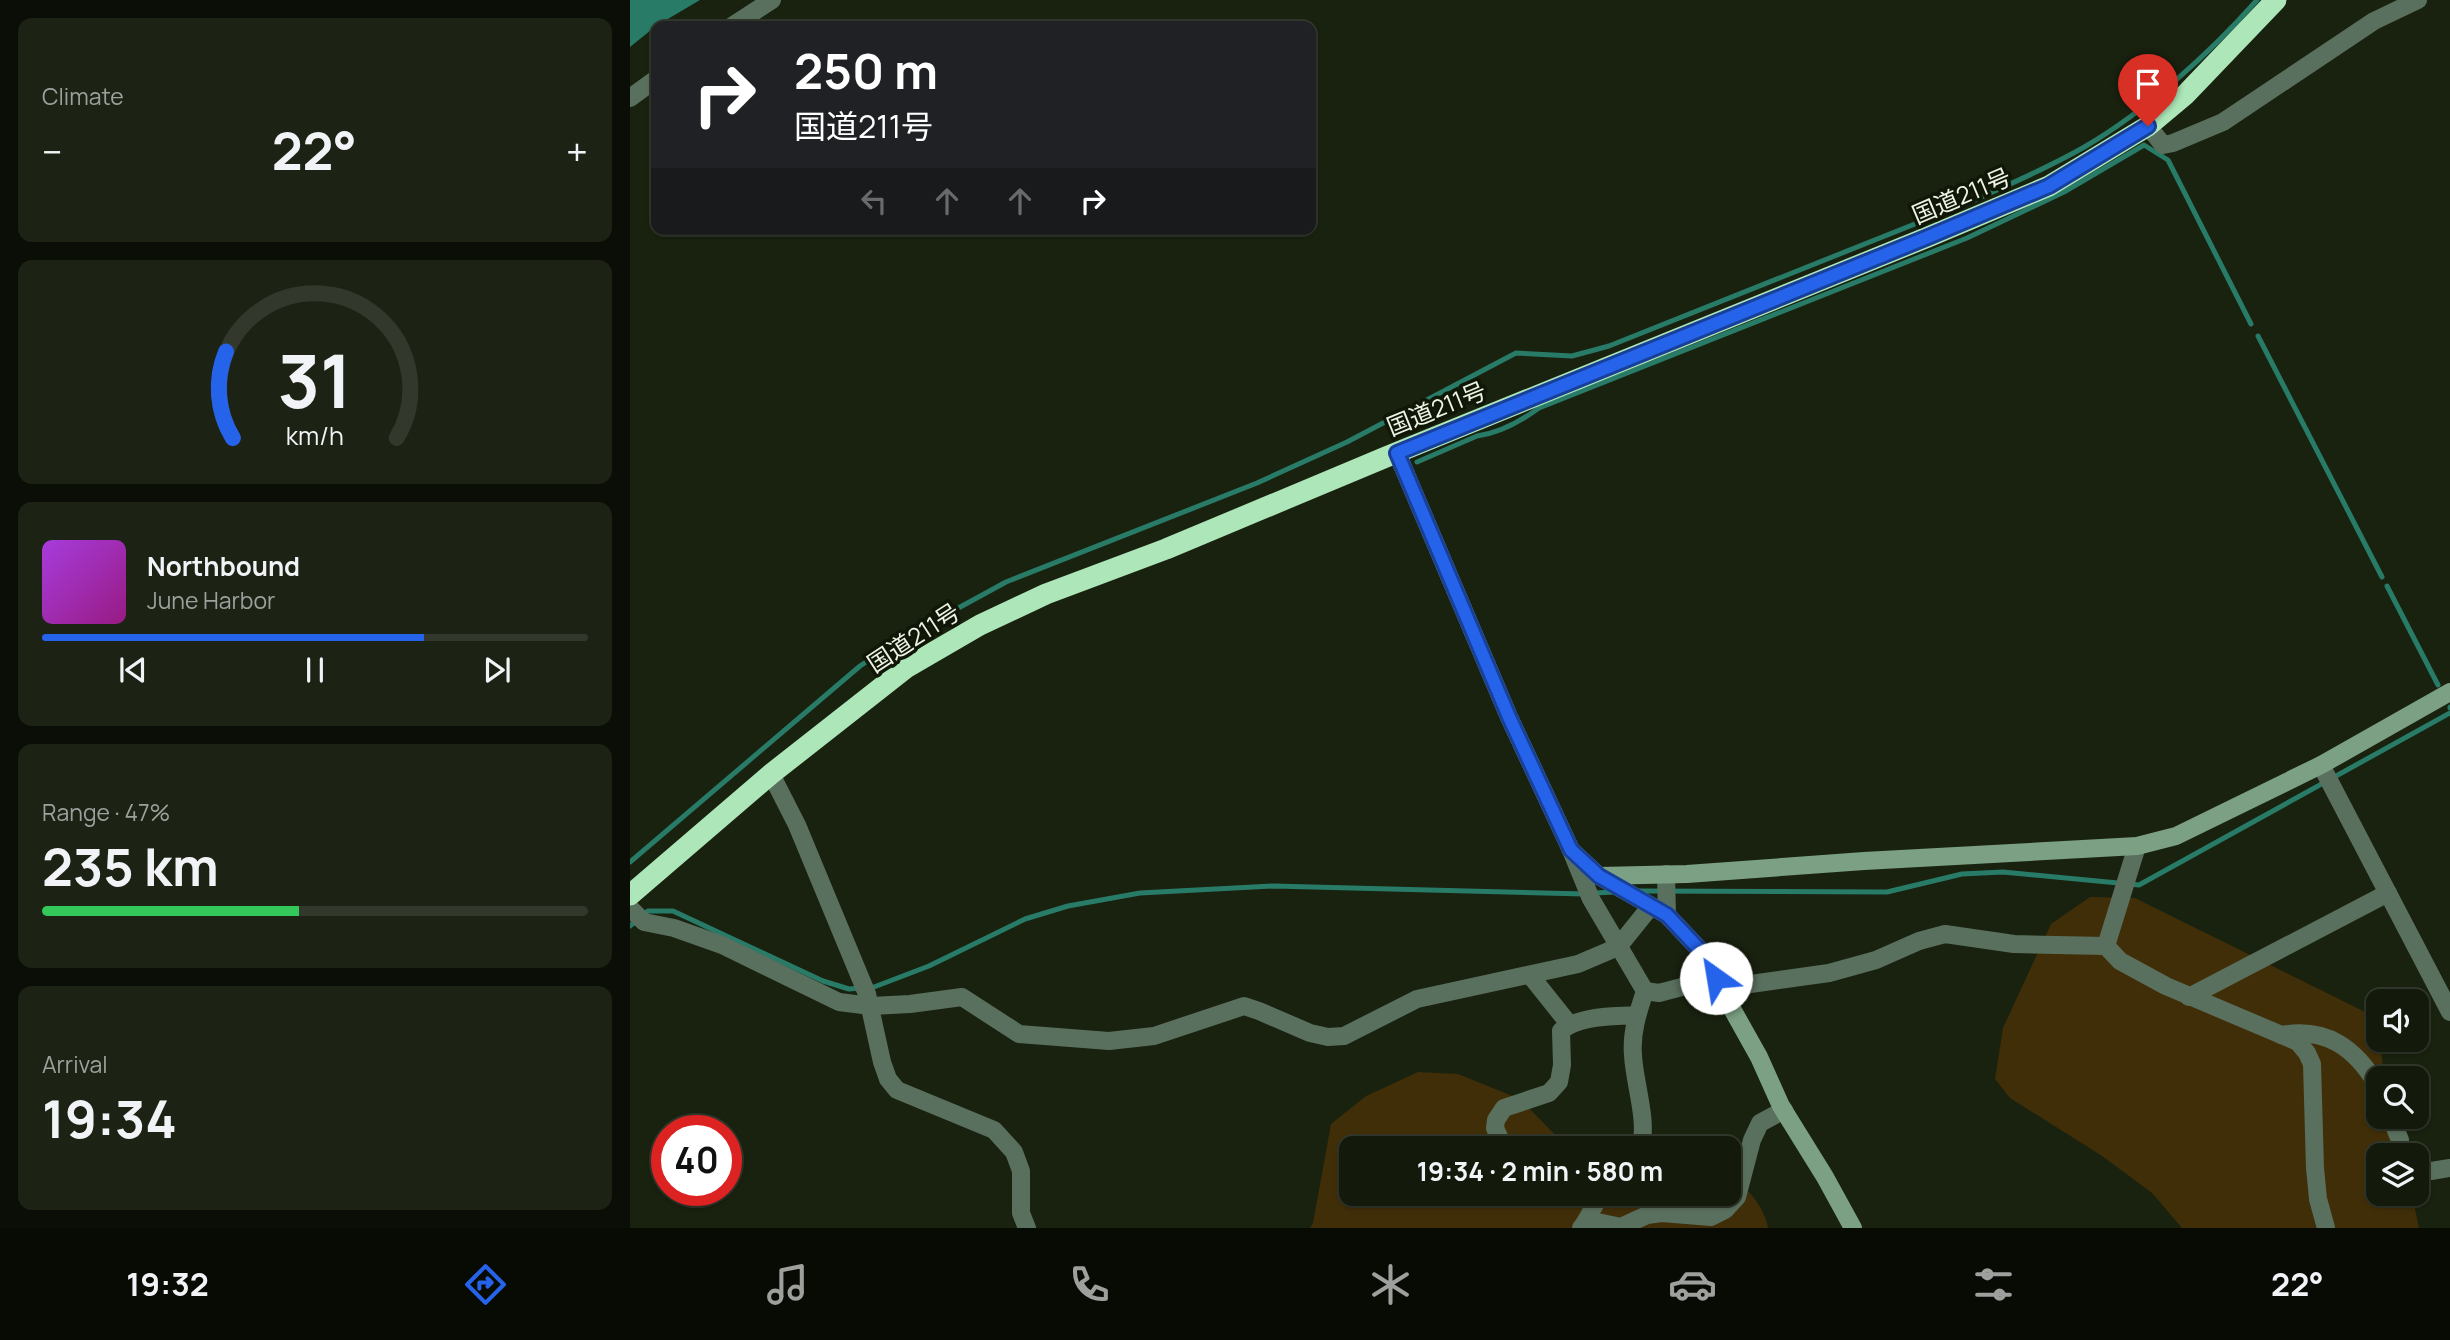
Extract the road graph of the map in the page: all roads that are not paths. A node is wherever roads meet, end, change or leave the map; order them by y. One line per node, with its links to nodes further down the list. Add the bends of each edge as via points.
1 (772, 0): 4 (street)
2 (2276, 0): 7 (highway, 国道211号, via 2185,95)
3 (2418, 0): 7 (street, via 2374,21 2223,122 2163,145)
4 (740, 21)
5 (651, 83): 6 (street)
6 (630, 98)
7 (2148, 126): 8 (highway, 国道211号, via 2049,186)
8 (1397, 453): 10 (highway, 国道211号, via 980,625 905,668); 13 (street, via 1509,717 1571,850)
9 (2450, 692): 11 (street)
10 (771, 774): 16 (highway, 国道211号); 22 (street, via 797,825)
11 (2327, 776): 12 (street, via 2176,836); 14 (street)
12 (2137, 846): 15 (street); 17 (street)
13 (1597, 886): 15 (street); 15 (street); 18 (street)
14 (2388, 893): 23 (street); 24 (street)
15 (1659, 896): 18 (street); 20 (street)
16 (634, 909): 22 (street, via 722,945 839,1002)
17 (2106, 946): 20 (street, via 2014,944 1945,934 1829,973); 23 (street, via 2120,961)
18 (1618, 947): 19 (street, via 1578,964); 21 (street)
19 (1530, 975): 22 (street, via 1417,999 1344,1036 1328,1037 1244,1006 1154,1036 1110,1041 1019,1034 962,997 910,1004); 26 (street)
20 (1719, 983): 21 (street); 29 (street)
21 (1645, 991): 25 (street)
22 (866, 994): 37 (street, via 882,1062 897,1090 994,1130 1014,1152 1021,1171 1021,1213)
23 (2189, 997): 27 (street)
24 (2450, 1012)
25 (1637, 1015): 26 (street); 31 (street, via 1632,1054)
26 (1569, 1024): 30 (street, via 1561,1031 1559,1082 1549,1093 1504,1108 1494,1128)
27 (2277, 1035): 28 (street, via 2309,1033 2342,1044); 38 (street, via 2298,1042 2312,1064 2315,1168)
28 (2366, 1068)
29 (1784, 1110): 35 (street, via 1760,1123 1737,1197 1725,1210 1711,1217 1662,1213 1620,1227); 36 (street)
30 (1498, 1136)
31 (1642, 1136)
32 (2450, 1168): 33 (street)
33 (2429, 1170)
34 (1593, 1206): 35 (street)
35 (1584, 1224)
36 (1849, 1225)
37 (1027, 1228)
38 (2326, 1228)

